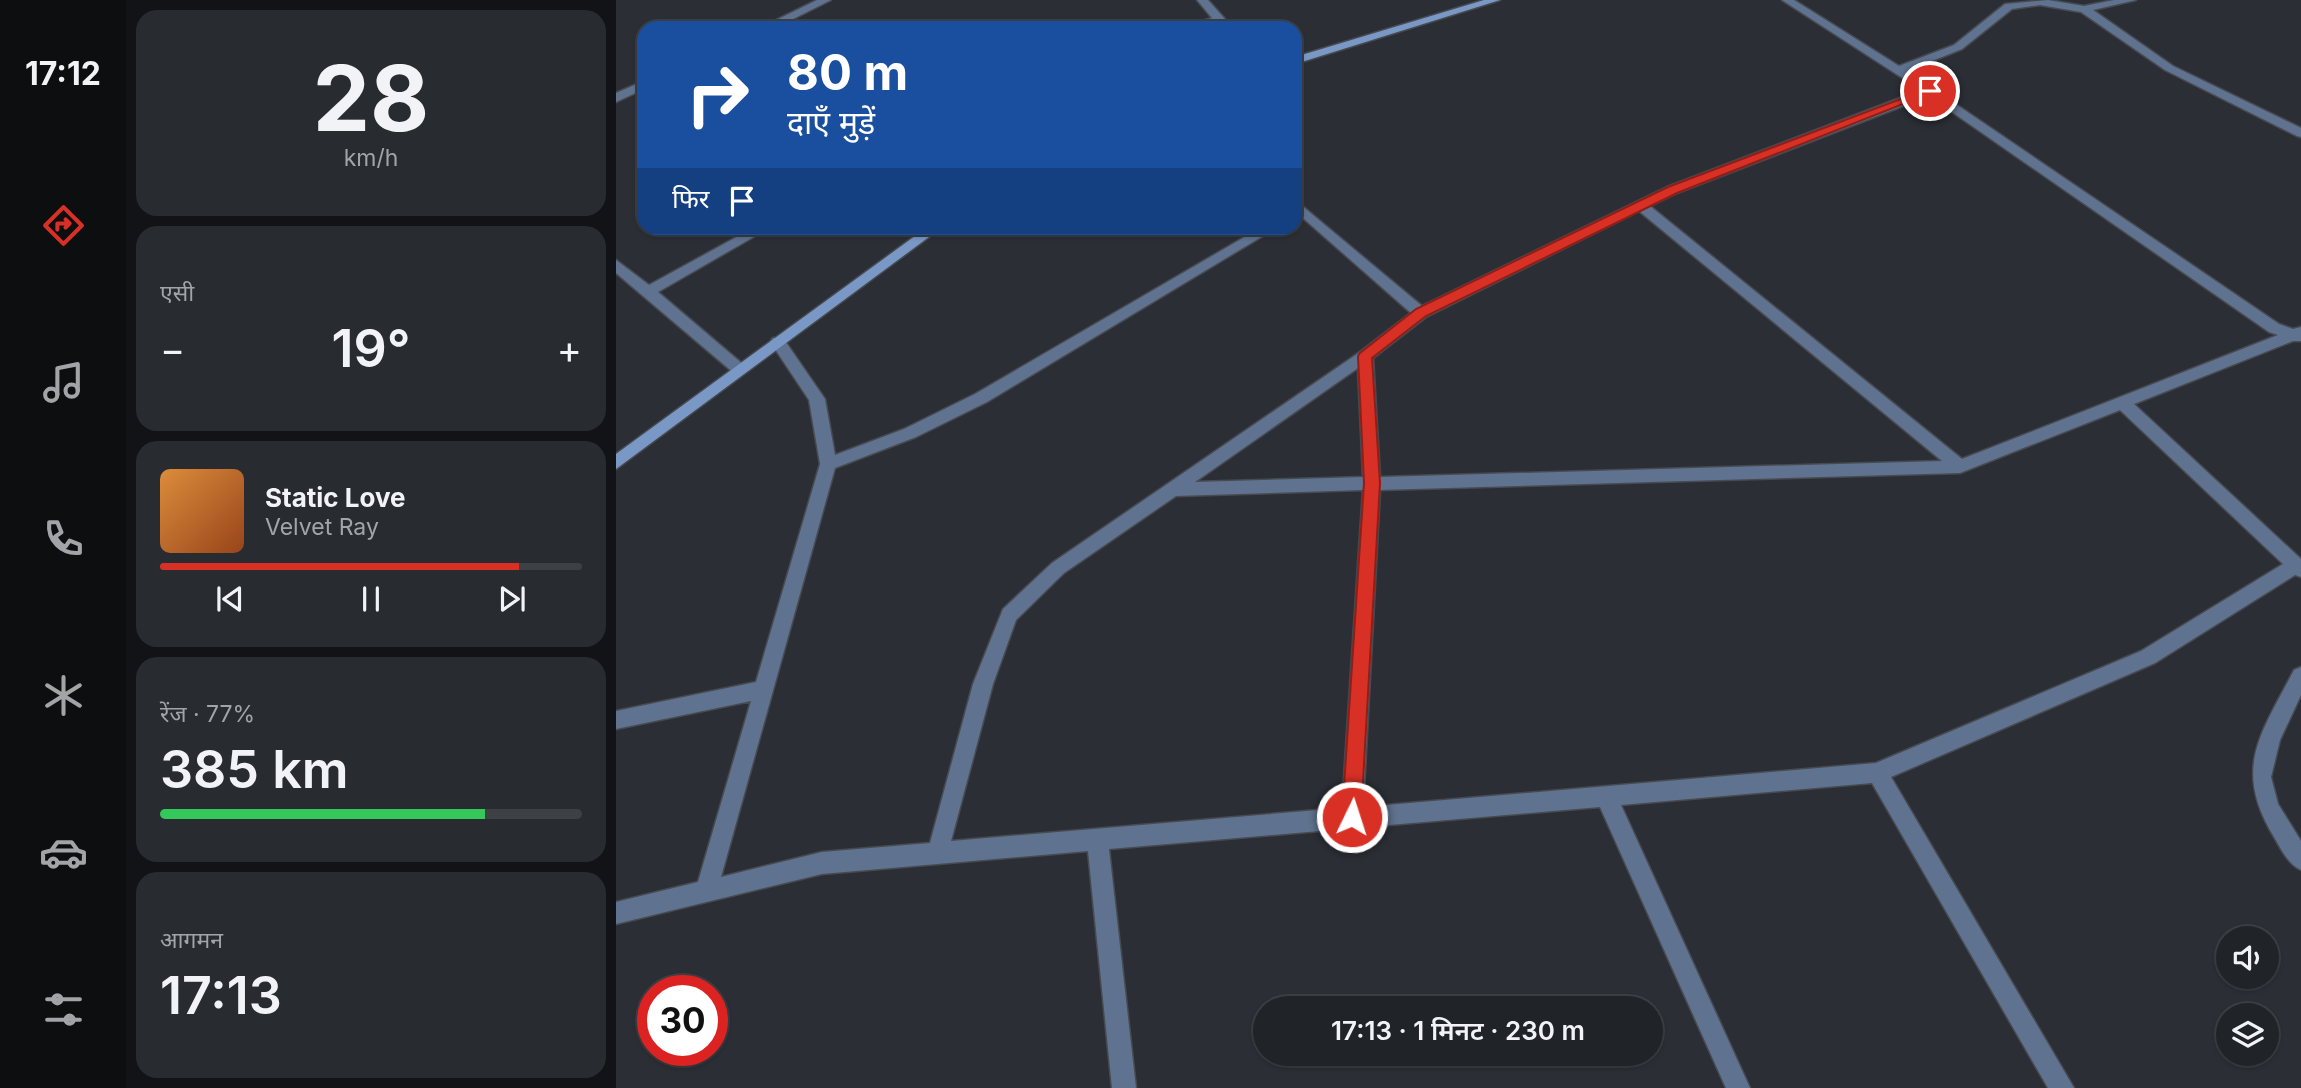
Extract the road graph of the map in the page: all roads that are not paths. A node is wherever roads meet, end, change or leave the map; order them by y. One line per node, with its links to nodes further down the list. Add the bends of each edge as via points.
1 (826, 0): 7 (street)
2 (1202, 0): 8 (street)
3 (1495, 0): 9 (main road)
4 (1787, 0): 10 (street)
5 (2131, 0): 6 (street)
6 (2086, 9): 10 (street, via 2040,2 2009,6 1958,47); 14 (street, via 2168,68)
7 (780, 21)
8 (1220, 21)
9 (1302, 59)
10 (1899, 71): 12 (street)
11 (637, 88): 13 (street)
12 (1930, 91): 15 (street); 25 (street, via 2274,328)
13 (616, 97)
14 (2301, 133)
15 (1641, 206): 24 (street); 32 (street)
16 (1302, 213): 24 (street)
17 (749, 235): 23 (street)
18 (924, 235): 26 (main road)
19 (1257, 235): 31 (street, via 981,398 910,433)
20 (616, 265): 21 (street)
21 (632, 277): 22 (street); 23 (street)
22 (616, 283)
23 (649, 291): 28 (street)
24 (1421, 313): 27 (street)
25 (2299, 335): 29 (street)
26 (778, 342): 28 (main road); 31 (street, via 817,399)
27 (1365, 356): 33 (street); 34 (street)
28 (740, 370): 30 (main road)
29 (2123, 403): 32 (street); 35 (street)
30 (616, 463)
31 (828, 464): 37 (street)
32 (1960, 467): 33 (street)
33 (1372, 483): 34 (street); 41 (street)
34 (1176, 489): 43 (street, via 1058,568 1009,615 984,684)
35 (2299, 567): 39 (street, via 2148,657)
36 (2301, 676): 44 (street, via 2273,731 2260,776 2273,817)
37 (764, 689): 38 (street); 45 (street)
38 (616, 720)
39 (1877, 773): 40 (street); 49 (street)
40 (1606, 796): 41 (street); 48 (street)
41 (1352, 817): 42 (street)
42 (1097, 839): 43 (street); 47 (street)
43 (938, 852): 45 (street, via 822,863)
44 (2301, 859)
45 (706, 891): 46 (street)
46 (616, 913)
47 (1124, 1088)
48 (1738, 1088)
49 (2062, 1088)

